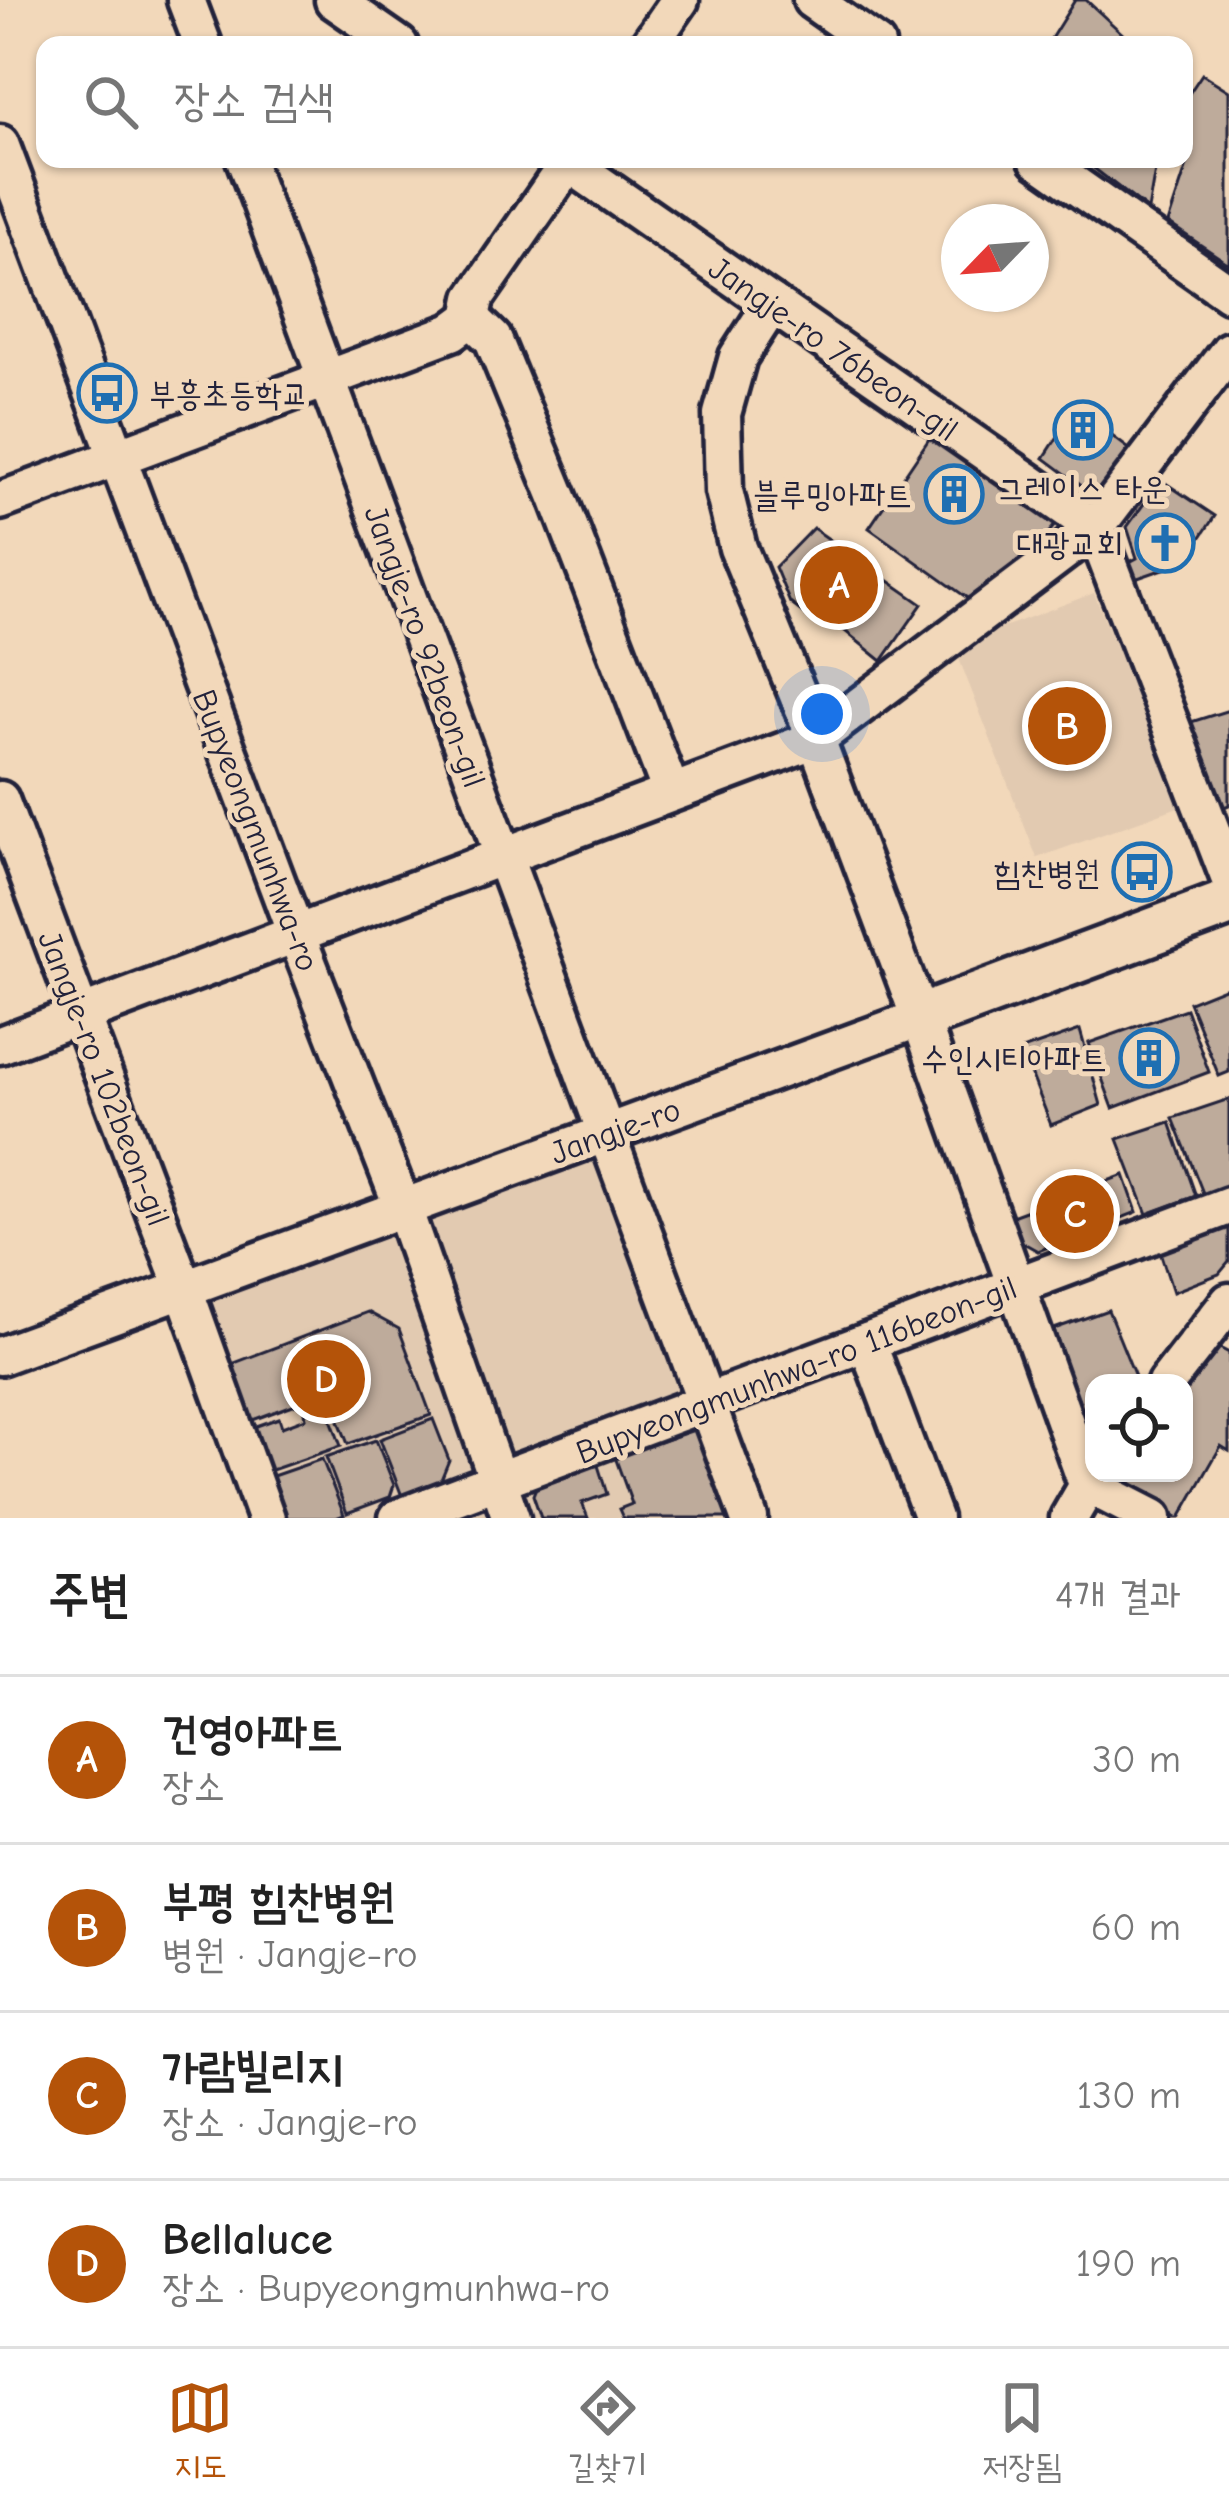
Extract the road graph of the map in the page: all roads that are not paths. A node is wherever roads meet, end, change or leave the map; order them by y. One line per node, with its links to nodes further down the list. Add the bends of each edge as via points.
1 (186, 0): 5 (street)
2 (334, 0): 6 (street)
3 (680, 0): 7 (street)
4 (812, 0): 8 (street)
5 (200, 36)
6 (386, 36)
7 (656, 36)
8 (863, 36)
9 (0, 143): 19 (street, Bupyeongmunhwa-ro)
10 (248, 168): 18 (street, Jangje-ro 92beon-gil)
11 (562, 168): 16 (street, via 476,298)
12 (578, 168): 15 (street, Jangje-ro 76beon-gil)
13 (1051, 168): 14 (street)
14 (1229, 293)
15 (772, 304): 21 (street, Jangje-ro 76beon-gil); 22 (street, via 738,357 722,414 724,491 738,548)
16 (471, 318): 18 (street); 23 (street, via 493,339)
17 (1229, 351): 21 (street)
18 (327, 379): 19 (street); 25 (street, Jangje-ro 92beon-gil)
19 (117, 457): 20 (street); 28 (street, Bupyeongmunhwa-ro)
20 (0, 501)
21 (1095, 528): 22 (street); 26 (street)
22 (816, 739): 23 (street); 30 (street)
23 (671, 792): 25 (street)
24 (0, 800): 29 (street, Jangje-ro 102beon-gil)
25 (504, 856): 28 (street); 32 (street, Jangje-ro 92beon-gil)
26 (1229, 877)
27 (1229, 903): 30 (main road, Jangje-ro)
28 (296, 934): 29 (street); 34 (street, Bupyeongmunhwa-ro)
29 (81, 1015): 31 (street); 36 (street, Jangje-ro 102beon-gil)
30 (920, 1018): 32 (street, Jangje-ro); 35 (street)
31 (0, 1045)
32 (607, 1133): 34 (street, Jangje-ro); 41 (street, Jangje-ro 92beon-gil)
33 (1229, 1206): 35 (street, Bupyeongmunhwa-ro 116beon-gil)
34 (403, 1208): 36 (street, Jangje-ro); 43 (street, Bupyeongmunhwa-ro)
35 (1016, 1286): 38 (street, Bupyeongmunhwa-ro 116beon-gil); 42 (street)
36 (184, 1289): 39 (street, Jangje-ro); 46 (street, Jangje-ro 102beon-gil)
37 (1229, 1302): 40 (street)
38 (867, 1342): 41 (street, Bupyeongmunhwa-ro 116beon-gil); 50 (street)
39 (0, 1356)
40 (1173, 1374)
41 (706, 1402): 43 (street, Bupyeongmunhwa-ro 116beon-gil); 49 (street, Jangje-ro 92beon-gil)
42 (1085, 1463)
43 (498, 1480): 47 (street, Bupyeongmunhwa-ro 116beon-gil); 48 (street, Bupyeongmunhwa-ro)
44 (1089, 1482): 51 (street)
45 (1097, 1482): 52 (street)
46 (266, 1518)
47 (398, 1518)
48 (511, 1518)
49 (749, 1518)
50 (933, 1518)
51 (1069, 1518)
52 (1154, 1518)

